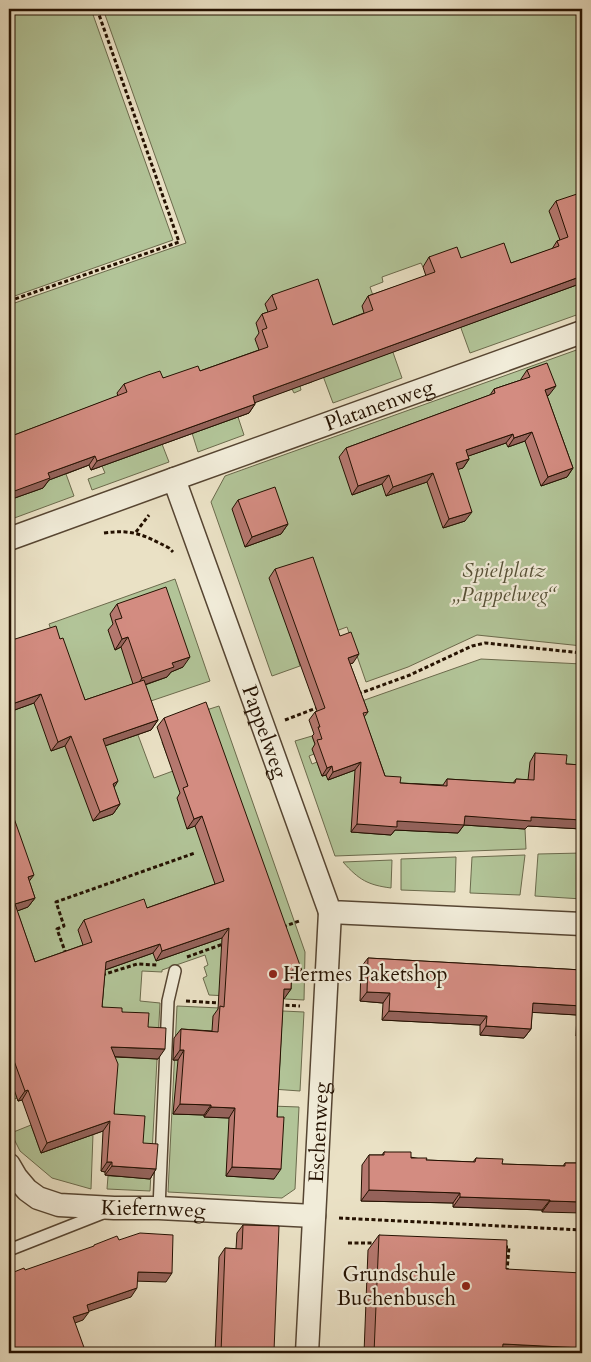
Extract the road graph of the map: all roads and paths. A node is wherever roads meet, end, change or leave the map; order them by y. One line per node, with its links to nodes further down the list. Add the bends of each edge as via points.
1 (97, 9): 2 (path, via 179,242)
2 (9, 301)
3 (582, 332): 4 (street, Platanenweg)
4 (174, 479): 6 (street); 13 (street, Pappelweg)
5 (95, 536): 7 (path, via 117,531 136,532)
6 (9, 539)
7 (174, 553)
8 (582, 653): 9 (path, via 485,643)
9 (355, 695)
10 (328, 704): 11 (path)
11 (284, 720)
12 (195, 853): 18 (path, via 56,902 64,926 57,929)
13 (330, 912): 15 (street); 30 (street, Eschenweg)
14 (299, 921): 16 (path)
15 (582, 924)
16 (275, 930)
17 (232, 940): 19 (path)
18 (66, 956)
19 (180, 959)
20 (163, 965): 22 (path, via 137,964)
21 (175, 971): 23 (lane)
22 (98, 976)
23 (168, 1000): 24 (path); 29 (lane)
24 (228, 1003)
25 (278, 1005): 26 (path)
26 (308, 1007)
27 (9, 1165): 28 (street, Kiefernweg, via 28,1190 48,1203)
28 (114, 1208): 29 (street, Kiefernweg); 36 (lane)
29 (160, 1208): 30 (street, Kiefernweg)
30 (314, 1216): 38 (street, Eschenweg)
31 (350, 1218): 32 (path)
32 (582, 1230)
33 (348, 1243): 34 (path)
34 (376, 1244)
35 (499, 1247): 37 (path, via 509,1247)
36 (9, 1250)
37 (507, 1276)
38 (307, 1353)

